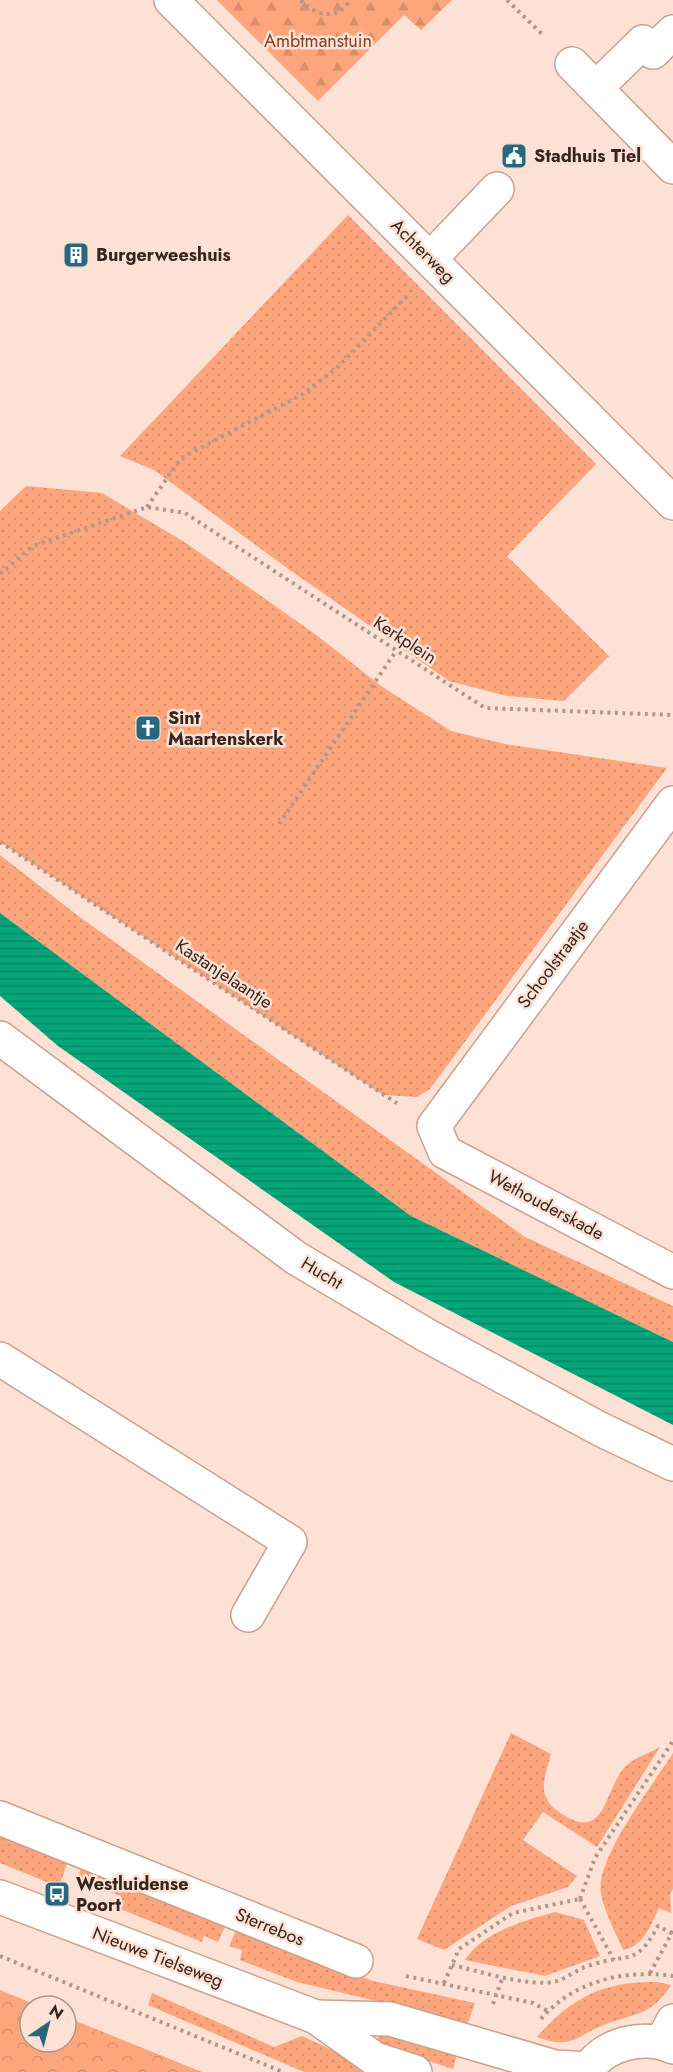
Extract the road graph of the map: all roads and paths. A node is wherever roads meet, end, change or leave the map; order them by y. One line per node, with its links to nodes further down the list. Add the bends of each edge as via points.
1 (171, 0): 10 (street, Achterweg)
2 (301, 0): 3 (path, via 317,14 332,14 346,7)
3 (350, 0)
4 (507, 0): 6 (path)
5 (673, 32): 7 (street, via 653,52 643,42)
6 (572, 64): 7 (street)
7 (596, 88): 8 (street)
8 (673, 167)
9 (497, 189): 10 (street)
10 (430, 259): 11 (street, Achterweg); 12 (path, via 410,294 338,367 303,394 181,458)
11 (673, 503)
12 (147, 507): 13 (path, Kerkplein, via 33,546); 14 (path, Kerkplein, via 185,513)
13 (0, 574)
14 (396, 651): 15 (path, Kerkplein, via 485,708); 17 (path)
15 (673, 715)
16 (673, 803): 20 (street, Schoolstraatje)
17 (279, 824)
18 (0, 842): 20 (path, Kastanjelaantje)
19 (0, 1038): 23 (street, Hucht, via 296,1258 426,1335)
20 (434, 1126): 21 (street, Wethouderskade, via 445,1152)
21 (673, 1272)
22 (0, 1359): 24 (street, via 290,1542)
23 (673, 1464)
24 (248, 1615)
25 (673, 1741): 28 (path, via 596,1858)
26 (0, 1818): 32 (street, Sterrebos)
27 (0, 1897): 38 (street, Nieuwe Tielseweg)
28 (580, 1899): 31 (path); 33 (path, via 513,1913 459,1949)
29 (673, 1933): 31 (path, via 658,1926 645,1948 630,1958); 34 (path)
30 (0, 1956): 42 (path)
31 (614, 1960): 33 (path, via 590,1965 557,1981 540,1982)
32 (356, 1961): 36 (path, via 379,1970)
33 (452, 1965): 36 (path)
34 (650, 1973): 35 (path); 37 (path, via 618,1975 588,1984)
35 (673, 1976)
36 (444, 1983): 37 (path, via 533,2003)
37 (548, 2011): 40 (path)
38 (316, 2017): 40 (street, Nieuwe Tielseweg, via 390,2019); 43 (street, Nieuwe Tielseweg, via 375,2059)
39 (669, 2037): 41 (street, via 610,2049)
40 (517, 2057): 41 (street, Nieuwe Tielseweg)
41 (588, 2071)
42 (283, 2072)
43 (415, 2072)

